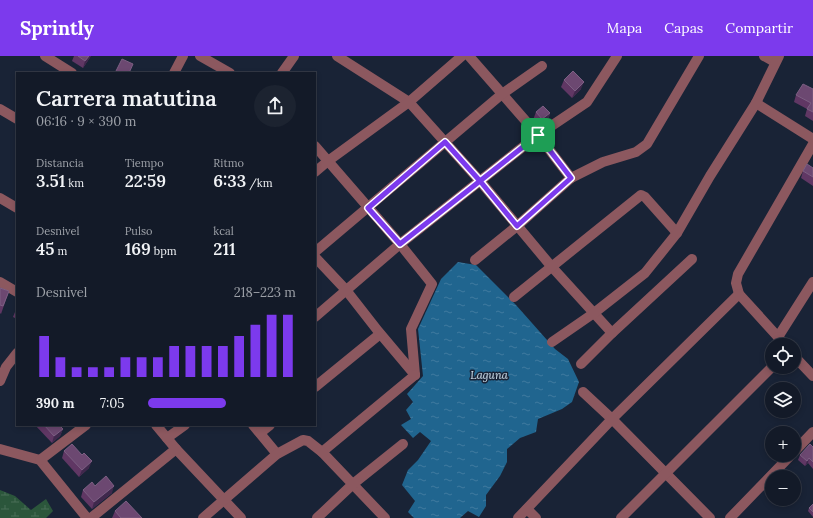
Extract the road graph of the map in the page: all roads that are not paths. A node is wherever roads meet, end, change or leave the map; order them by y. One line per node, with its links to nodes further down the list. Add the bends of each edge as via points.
1 (45, 56): 13 (street)
2 (183, 56): 14 (street)
3 (200, 56): 15 (street)
4 (294, 56): 16 (street)
5 (337, 56): 18 (street)
6 (462, 56): 18 (street)
7 (469, 56): 17 (street)
8 (699, 56): 29 (street, via 648,144 636,152 603,162)
9 (764, 56): 11 (street)
10 (614, 57): 22 (street, via 587,102)
11 (777, 59): 19 (street)
12 (542, 66): 17 (street)
13 (70, 72)
14 (175, 72)
15 (228, 72)
16 (283, 72)
17 (502, 94): 22 (street); 24 (street)
18 (409, 102): 24 (street); 27 (street)
19 (756, 103): 23 (street); 35 (street)
20 (0, 109): 21 (street)
21 (16, 119)
22 (538, 135): 29 (street); 30 (street)
23 (813, 138)
24 (445, 142): 30 (street); 33 (street)
25 (813, 144): 46 (street, via 738,274 736,283)
26 (316, 147): 27 (street)
27 (328, 161): 28 (street); 33 (street)
28 (316, 171)
29 (571, 178): 34 (street)
30 (480, 181): 34 (street); 36 (street)
31 (0, 198): 32 (street)
32 (16, 207)
33 (368, 208): 36 (street); 37 (street)
34 (517, 226): 40 (street); 41 (street)
35 (677, 233): 41 (street, via 641,195); 48 (street, via 645,273)
36 (400, 244): 44 (street); 59 (street, via 432,284 411,329)
37 (316, 251)
38 (316, 258): 44 (street)
39 (692, 259): 50 (street)
40 (475, 260)
41 (551, 266): 47 (street); 48 (street)
42 (0, 282): 45 (street)
43 (813, 282): 52 (street)
44 (346, 290): 49 (street); 51 (street)
45 (16, 291)
46 (739, 294): 52 (street); 64 (street)
47 (514, 297)
48 (594, 313): 50 (street); 53 (street)
49 (316, 316)
50 (612, 333): 56 (street)
51 (380, 334): 59 (street); 62 (street)
52 (778, 337)
53 (552, 342)
54 (16, 354): 57 (street)
55 (801, 363): 60 (street)
56 (581, 364)
57 (3, 365): 61 (street)
58 (765, 374): 81 (street)
59 (415, 375): 77 (street)
60 (813, 376)
61 (0, 381)
62 (316, 386)
63 (583, 392): 64 (street)
64 (612, 420): 81 (street); 84 (street)
65 (85, 426): 79 (street)
66 (157, 426): 72 (street)
67 (184, 426): 72 (street)
68 (254, 426): 70 (street)
69 (269, 426): 70 (street)
70 (260, 433): 78 (street)
71 (813, 433): 74 (street)
72 (167, 438): 76 (street)
73 (403, 444): 82 (street)
74 (801, 445)
75 (0, 449): 79 (street)
76 (176, 449): 83 (street); 86 (street)
77 (322, 452): 78 (street, via 303,440); 82 (street)
78 (277, 454): 83 (street)
79 (40, 460): 85 (street)
80 (784, 462): 95 (street)
81 (665, 474): 93 (street); 94 (street)
82 (353, 484): 89 (street); 90 (street)
83 (224, 499): 87 (street); 88 (street)
84 (527, 509): 91 (street); 92 (street)
85 (87, 518)
86 (91, 518)
87 (203, 518)
88 (241, 518)
89 (318, 518)
90 (385, 518)
91 (518, 518)
92 (536, 518)
93 (621, 518)
94 (710, 518)
95 (730, 518)

